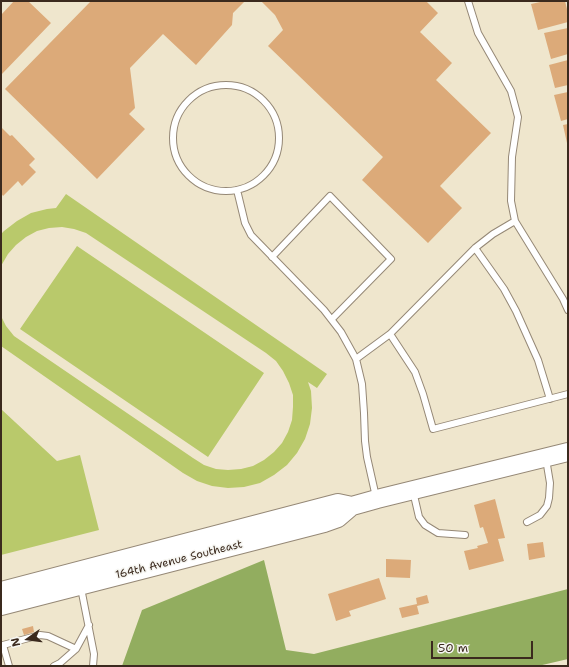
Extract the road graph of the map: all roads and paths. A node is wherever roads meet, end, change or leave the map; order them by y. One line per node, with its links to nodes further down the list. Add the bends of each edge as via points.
1 (468, 1): 3 (lane, via 478,33 511,92 518,117 512,157 511,201)
2 (237, 190): 2 (lane, via 254,184 270,168 278,152 278,122 269,105 251,90 233,84 207,88 191,97 179,113 173,131 175,153 184,170 197,183 214,190); 5 (lane, via 245,223 251,235)
3 (515, 220): 4 (lane); 6 (lane)
4 (476, 248): 8 (lane); 11 (lane, via 516,311 538,360)
5 (272, 257): 7 (lane); 7 (lane, via 330,196 391,258)
6 (568, 310)
7 (332, 319): 9 (lane)
8 (390, 334): 9 (lane); 11 (lane, via 415,372 433,429)
9 (356, 359): 15 (lane, via 362,384 367,457)
10 (568, 394): 11 (lane)
11 (550, 398)
12 (568, 452): 13 (street, 164th Avenue Southeast)
13 (546, 458): 14 (street, 164th Avenue Southeast); 16 (lane, via 550,483 547,506 540,515)
14 (413, 490): 15 (street, 164th Avenue Southeast); 17 (lane, via 419,517 425,525 438,533)
15 (377, 499): 18 (street, 164th Avenue Southeast, via 352,506 338,518 324,523)
16 (527, 522)
17 (465, 535)
18 (79, 578): 19 (street, 164th Avenue Southeast); 20 (street, 164th Avenue Southeast); 21 (lane)
19 (1, 591)
20 (1, 606)
21 (88, 625): 22 (lane); 25 (lane, via 94,654)
22 (76, 649): 23 (lane, via 40,635 2,645); 24 (lane)
23 (9, 666)
24 (54, 666)
25 (93, 666)

